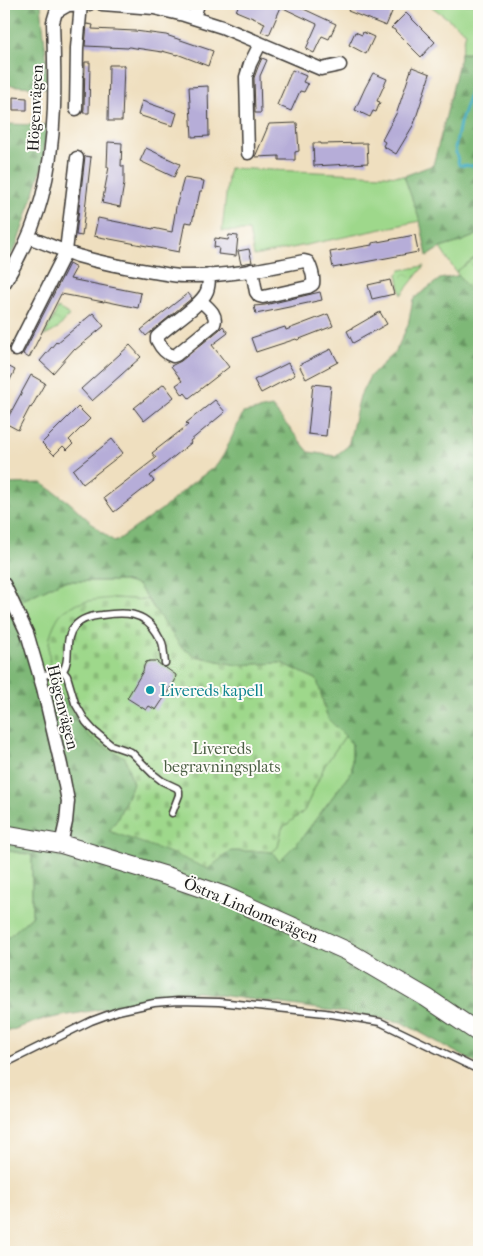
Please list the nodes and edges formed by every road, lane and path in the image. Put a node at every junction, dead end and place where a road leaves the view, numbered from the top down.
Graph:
1 (81, 4) edge
2 (89, 4) edge
3 (102, 4) edge
4 (198, 4) edge
5 (194, 18) junction
6 (260, 44) junction
7 (340, 64) dead end
8 (76, 109) dead end
9 (248, 153) dead end
10 (77, 158) dead end
11 (28, 237) junction
12 (66, 251) junction
13 (252, 270) junction
14 (208, 275) junction
15 (4, 284) edge
16 (201, 300) junction
17 (16, 350) dead end
18 (4, 584) edge
19 (164, 662) dead end
20 (63, 671) junction
21 (39, 676) junction
22 (172, 813) dead end
23 (4, 834) edge
24 (61, 844) junction
25 (479, 1033) edge
26 (4, 1064) edge
27 (479, 1070) edge

1 - 2 street, Högenvägen
1 - 8 street
1 - 11 street, Högenvägen
3 - 5 street
4 - 5 street
5 - 6 street
6 - 7 street
6 - 9 street
10 - 12 street
11 - 12 street
11 - 15 street, Högenvägen
12 - 14 street
12 - 17 street
13 - 13 street
13 - 14 street
14 - 16 street
16 - 16 street
18 - 21 street, Högenvägen
19 - 20 lane
20 - 21 lane
20 - 22 lane
21 - 24 street, Högenvägen
23 - 24 street, Östra Lindomevägen
24 - 25 street, Östra Lindomevägen
26 - 27 lane

